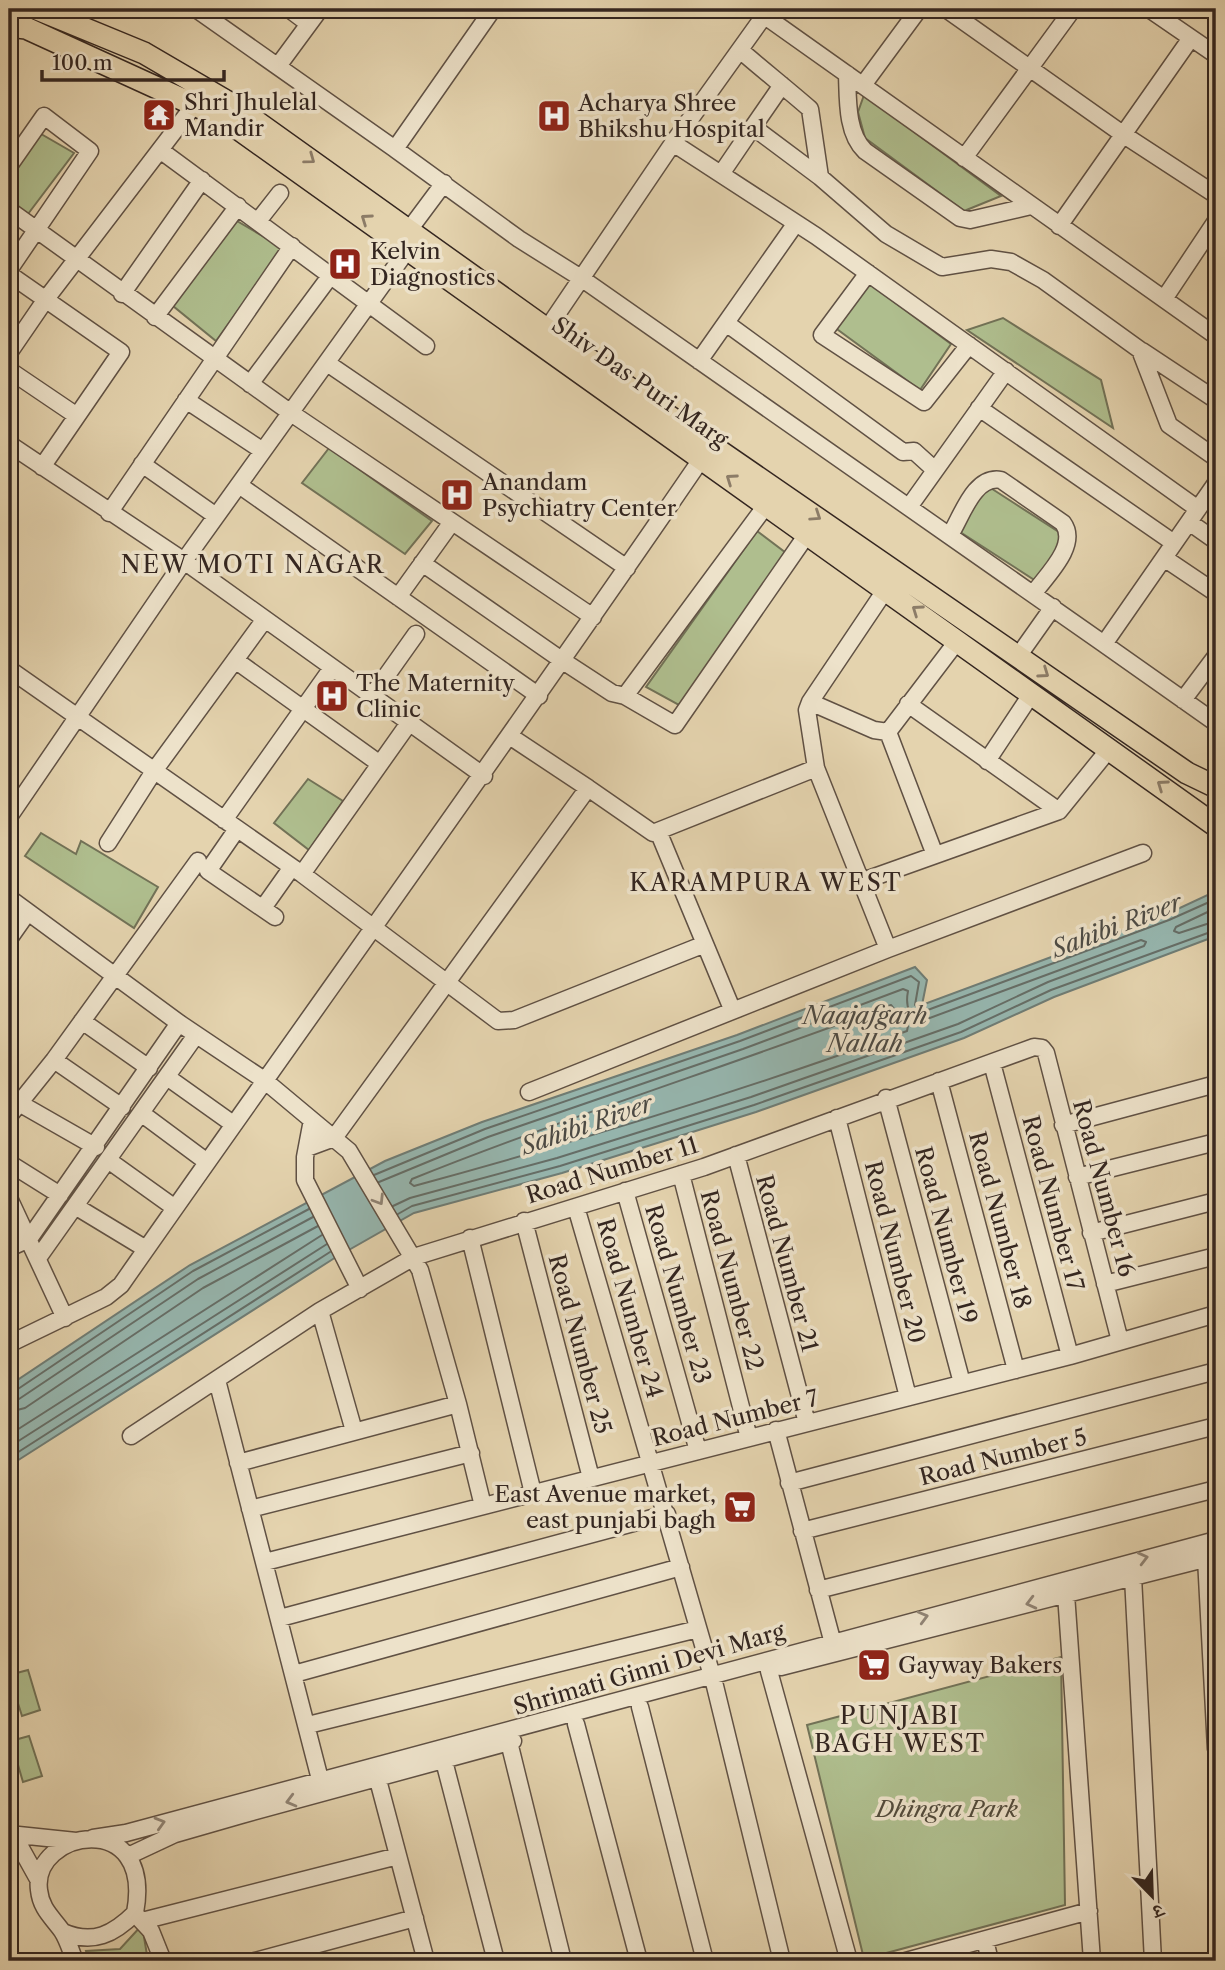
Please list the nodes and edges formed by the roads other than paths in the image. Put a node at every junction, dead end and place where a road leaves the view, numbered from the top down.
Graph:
1 (37, 9) edge
2 (196, 9) edge
3 (289, 9) edge
4 (320, 9) edge
5 (493, 9) edge
6 (919, 9) edge
7 (946, 9) edge
8 (1073, 9) edge
9 (1149, 9) edge
10 (1212, 9) edge
11 (763, 11) edge
12 (1216, 14) edge
13 (309, 24) junction
14 (15, 25) edge
15 (1191, 38) junction
16 (740, 50) junction
17 (1216, 55) edge
18 (278, 66) junction
19 (1030, 68) junction
20 (847, 74) junction
21 (782, 85) junction
22 (863, 85) junction
23 (195, 104) junction
24 (753, 127) junction
25 (1124, 135) junction
26 (673, 143) junction
27 (395, 149) junction
28 (160, 150) junction
29 (964, 158) junction
30 (9, 166) edge
31 (721, 174) junction
32 (820, 177) junction
33 (202, 180) junction
34 (444, 183) junction
35 (280, 193) dead end
36 (1216, 195) edge
37 (238, 206) junction
38 (1031, 206) junction
39 (9, 211) edge
40 (258, 221) junction
41 (1216, 221) edge
42 (796, 223) junction
43 (1059, 226) junction
44 (36, 230) junction
45 (409, 240) junction
46 (292, 246) junction
47 (78, 259) junction
48 (9, 272) edge
49 (868, 273) junction
50 (331, 275) junction
51 (581, 278) junction
52 (122, 294) junction
53 (46, 299) junction
54 (1164, 299) junction
55 (370, 303) junction
56 (155, 317) junction
57 (726, 323) junction
58 (548, 329) junction
59 (1216, 335) edge
60 (969, 345) junction
61 (426, 346) dead end
62 (1140, 350) junction
63 (9, 353) edge
64 (215, 359) junction
65 (699, 361) junction
66 (327, 363) junction
67 (9, 369) edge
68 (1006, 371) junction
69 (250, 384) junction
70 (187, 400) junction
71 (1216, 400) edge
72 (979, 408) junction
73 (291, 412) junction
74 (77, 416) junction
75 (9, 444) edge
76 (263, 452) junction
77 (702, 458) junction
78 (1216, 458) edge
79 (142, 464) junction
80 (42, 467) junction
81 (935, 470) junction
82 (239, 485) junction
83 (1214, 492) edge
84 (767, 504) junction
85 (909, 506) junction
86 (109, 513) junction
87 (1194, 515) junction
88 (216, 516) junction
89 (452, 522) junction
90 (808, 533) junction
91 (950, 535) junction
92 (1216, 541) edge
93 (1174, 543) junction
94 (1164, 558) junction
95 (184, 561) junction
96 (422, 563) junction
97 (627, 569) junction
98 (887, 589) junction
99 (1216, 593) edge
100 (1033, 594) junction
101 (398, 597) junction
102 (1053, 607) junction
103 (593, 617) junction
104 (265, 619) junction
105 (416, 635) dead end
106 (958, 640) junction
107 (1104, 644) junction
108 (1019, 655) junction
109 (1216, 656) edge
110 (235, 660) junction
111 (563, 661) junction
112 (332, 668) junction
113 (9, 669) edge
114 (1032, 693) junction
115 (372, 696) junction
116 (539, 696) junction
117 (625, 696) junction
118 (1183, 700) junction
119 (810, 702) junction
120 (908, 704) junction
121 (302, 710) junction
122 (78, 718) junction
123 (409, 723) junction
124 (1216, 723) edge
125 (888, 732) junction
126 (510, 737) junction
127 (1111, 748) junction
128 (987, 761) junction
129 (380, 764) junction
130 (816, 768) junction
131 (154, 771) junction
132 (484, 776) junction
133 (9, 787) edge
134 (1216, 787) edge
135 (588, 788) junction
136 (23, 797) junction
137 (1059, 811) junction
138 (9, 817) edge
139 (230, 824) junction
140 (1216, 826) edge
141 (659, 831) junction
142 (108, 843) dead end
143 (1143, 853) dead end
144 (936, 855) junction
145 (198, 862) dead end
146 (297, 871) junction
147 (860, 882) junction
148 (9, 898) edge
149 (28, 912) junction
150 (375, 929) junction
151 (9, 939) edge
152 (705, 944) junction
153 (888, 949) junction
154 (117, 976) junction
155 (447, 982) junction
156 (732, 1009) junction
157 (82, 1021) junction
158 (179, 1023) junction
159 (196, 1035) junction
160 (1042, 1048) joint
161 (54, 1060) junction
162 (992, 1063) junction
163 (149, 1068) junction
164 (167, 1077) junction
165 (264, 1080) junction
166 (939, 1081) junction
167 (1216, 1084) edge
168 (529, 1092) dead end
169 (886, 1098) junction
170 (19, 1103) junction
171 (122, 1107) junction
172 (141, 1113) junction
173 (9, 1116) edge
174 (837, 1118) junction
175 (312, 1120) junction
176 (233, 1124) junction
177 (1063, 1125) junction
178 (334, 1139) junction
179 (1216, 1142) edge
180 (96, 1147) junction
181 (307, 1148) junction
182 (736, 1156) junction
183 (107, 1160) junction
184 (207, 1162) junction
185 (9, 1163) edge
186 (681, 1174) junction
187 (1077, 1177) junction
188 (625, 1191) junction
189 (60, 1195) junction
190 (9, 1198) edge
191 (1216, 1201) edge
192 (75, 1206) junction
193 (576, 1207) junction
194 (175, 1208) junction
195 (524, 1221) junction
196 (1091, 1233) junction
197 (470, 1238) junction
198 (29, 1239) junction
199 (9, 1248) edge
200 (146, 1249) junction
201 (411, 1252) junction
202 (1216, 1256) edge
203 (38, 1258) junction
204 (357, 1283) junction
205 (1105, 1283) junction
206 (320, 1311) junction
207 (1216, 1314) edge
208 (65, 1318) junction
209 (1120, 1341) junction
210 (9, 1344) edge
211 (1070, 1356) junction
212 (1016, 1370) junction
213 (1216, 1371) edge
214 (216, 1380) junction
215 (962, 1383) junction
216 (908, 1397) junction
217 (458, 1404) junction
218 (807, 1423) junction
219 (1216, 1426) edge
220 (776, 1430) junction
221 (354, 1431) junction
222 (131, 1436) dead end
223 (749, 1438) junction
224 (698, 1451) junction
225 (471, 1453) junction
226 (238, 1463) junction
227 (651, 1463) junction
228 (591, 1478) junction
229 (789, 1483) junction
230 (1216, 1489) edge
231 (534, 1493) junction
232 (483, 1506) junction
233 (250, 1509) junction
234 (667, 1514) junction
235 (802, 1531) junction
236 (1216, 1539) edge
237 (1211, 1557) edge
238 (265, 1562) junction
239 (681, 1567) junction
240 (1133, 1577) junction
241 (818, 1590) junction
242 (1066, 1594) junction
243 (280, 1618) junction
244 (698, 1629) junction
245 (834, 1647) junction
246 (769, 1671) junction
247 (294, 1674) junction
248 (713, 1681) junction
249 (640, 1707) junction
250 (576, 1724) junction
251 (308, 1725) junction
252 (509, 1742) junction
253 (1216, 1749) edge
254 (444, 1761) junction
255 (378, 1780) junction
256 (322, 1786) junction
257 (11, 1834) edge
258 (93, 1838) junction
259 (76, 1841) junction
260 (128, 1856) junction
261 (398, 1856) junction
262 (38, 1879) junction
263 (1089, 1911) junction
264 (138, 1917) junction
265 (415, 1918) junction
266 (63, 1932) junction
267 (95, 1938) junction
268 (985, 1940) junction
269 (75, 1961) edge
270 (81, 1961) edge
271 (163, 1961) edge
272 (255, 1961) edge
273 (426, 1961) edge
274 (496, 1961) edge
275 (563, 1961) edge
276 (639, 1961) edge
277 (705, 1961) edge
278 (782, 1961) edge
279 (849, 1961) edge
280 (906, 1961) edge
281 (990, 1961) edge
282 (1092, 1961) edge
283 (1153, 1961) edge

1 -> 45 main road, Shiv Das Puri Marg
2 - 18 street
3 - 13 street
4 - 13 street
5 - 27 street
6 - 22 street
7 - 19 street
8 - 19 street
9 - 15 street
10 - 12 street
11 - 16 street
11 - 20 street
13 - 18 street
14 - 23 main road, Shiv Das Puri Marg
15 - 17 street
15 - 25 street
16 - 21 street
16 - 26 street
18 - 27 street
19 - 25 street
19 - 29 street
20 - 22 street
20 - 38 street
21 - 24 street
21 - 32 street
22 - 29 street
23 - 28 street
45 -> 23 main road, Shiv Das Puri Marg
24 - 31 street
24 - 32 street
25 - 36 street
25 - 43 street
26 - 31 street
26 - 51 street
27 - 34 street
28 - 33 street
28 - 47 street
29 - 38 street
30 - 44 street
31 - 42 street
32 - 62 street
33 - 37 street
33 - 52 street
34 - 45 street
34 - 51 street
35 - 40 street
37 - 40 street
37 - 56 street
38 - 43 street
39 - 44 street
40 - 46 street
41 - 54 street
42 - 49 street
42 - 57 street
43 - 54 street
44 - 47 street
44 - 48 street
45 - 55 street
45 - 58 main road, Shiv Das Puri Marg
45 - 77 main road, Shiv Das Puri Marg
46 - 50 street
46 - 64 street
47 - 52 street
47 - 53 street
48 - 53 street
49 - 60 street
49 - 60 street
50 - 55 street
50 - 69 street
51 - 58 street
51 - 65 street
52 - 56 street
53 - 63 street
53 - 74 street
54 - 59 street
55 - 61 street
55 - 66 street
56 - 64 street
57 - 65 street
57 - 81 street
58 -> 108 main road, Shiv Das Puri Marg
60 - 68 street
62 - 71 street
62 - 78 street
64 - 69 street
64 - 70 street
65 - 85 street
66 - 73 street
66 - 97 street
67 - 74 street
68 - 72 street
68 - 87 street
69 - 73 street
70 - 76 street
70 - 79 street
72 - 81 street
72 - 93 street
73 - 76 street
73 - 89 street
74 - 80 street
75 - 80 street
76 - 82 street
84 -> 77 main road, Shiv Das Puri Marg
77 - 97 street
79 - 86 street
79 - 88 street
80 - 86 street
81 - 85 street
82 - 88 street
82 - 101 street
83 - 87 street
84 - 90 main road, Shiv Das Puri Marg
84 - 117 street
85 - 91 street
86 - 95 street
87 - 92 street
87 - 93 street
88 - 95 street
89 - 96 street
89 - 103 street
90 - 98 main road, Shiv Das Puri Marg
90 - 117 street
91 - 100 street
91 - 100 street
93 - 94 street
94 - 99 street
94 - 107 street
95 - 104 street
95 - 122 street
96 - 101 street
96 - 111 street
97 - 103 street
106 -> 98 main road, Shiv Das Puri Marg
98 - 119 street
100 - 102 street
101 - 116 street
102 - 107 street
102 - 108 street
103 - 111 street
104 - 110 street
104 - 112 street
105 - 115 street
106 - 114 main road, Shiv Das Puri Marg
106 - 120 street
107 - 118 street
108 -> 134 main road, Shiv Das Puri Marg
109 - 118 street
110 - 121 street
110 - 131 street
111 - 116 street
111 - 117 street
112 - 115 street
112 - 121 street
113 - 122 street
114 - 127 main road, Shiv Das Puri Marg
114 - 128 street
115 - 123 street
116 - 126 street
118 - 124 street
119 - 125 street
119 - 130 street
120 - 125 street
120 - 128 street
121 - 129 street
121 - 139 street
122 - 131 street
122 - 136 street
123 - 129 street
123 - 132 street
125 - 144 street
126 - 132 street
126 - 135 street
127 - 137 street
140 -> 127 main road, Shiv Das Puri Marg
128 - 137 street
129 - 146 street
130 - 141 street
130 - 147 street
131 - 139 street
131 - 142 street
132 - 150 street
133 - 136 street
135 - 141 street
135 - 155 street
136 - 138 street
137 - 144 street
139 - 146 street
139 - 146 street
141 - 152 street
143 - 153 street
144 - 147 street
145 - 154 street
146 - 150 street
147 - 153 street
148 - 149 street
149 - 151 street
149 - 154 street
150 - 155 street
150 - 165 street
152 - 155 street
152 - 156 street
153 - 156 street
154 - 157 street
154 - 158 street
155 - 178 street
156 - 168 street
157 - 161 street
157 - 163 street
158 - 159 street
158 - 163 street
159 - 164 street
159 - 165 street
160 - 162 street, Road Number 11
160 - 177 street, Road Number 16
161 - 170 street
161 - 171 street
162 - 166 street, Road Number 11
162 - 211 street, Road Number 17
163 - 171 street
164 - 172 street
164 - 176 street
165 - 175 street
165 - 176 street
166 - 169 street, Road Number 11
166 - 212 street, Road Number 18
167 - 177 street
169 - 174 street, Road Number 11
169 - 215 street, Road Number 19
170 - 173 street
170 - 180 street
171 - 180 street
172 - 183 street
172 - 184 street
174 - 182 street, Road Number 11
174 - 216 street, Road Number 20
175 - 178 street
175 - 181 street
176 - 184 street
177 - 187 street, Road Number 16
178 - 181 street
178 -> 201 street
179 - 187 street
180 - 189 street
181 - 204 street
182 - 186 street, Road Number 11
182 - 218 street, Road Number 21
183 - 192 street
183 - 194 street
184 - 194 street
185 - 189 street
186 - 188 street, Road Number 11
186 - 223 street, Road Number 22
187 - 196 street, Road Number 16
188 - 193 street, Road Number 11
188 - 224 street, Road Number 23
189 - 198 street
190 - 198 street
191 - 196 street
192 - 200 street
192 - 203 street
193 - 195 street, Road Number 11
193 - 227 street, Road Number 24
194 - 200 street
195 - 197 street, Road Number 11
195 - 228 street, Road Number 25
196 - 205 street, Road Number 16
197 - 201 street, Road Number 11
197 - 231 street
198 - 199 street
198 - 203 street
200 - 208 street
201 - 204 street, Road Number 11
201 - 217 street
202 - 205 street
203 - 208 street
204 - 206 street, Road Number 11
205 - 209 street, Road Number 16
206 - 214 street, Road Number 11
206 - 221 street
207 - 209 street, Road Number 7
208 - 210 street
209 - 211 street, Road Number 7
211 - 212 street, Road Number 7
212 - 215 street, Road Number 7
213 - 229 street
214 - 222 street, Road Number 11
214 - 226 street
215 - 216 street, Road Number 7
216 - 218 street, Road Number 7
217 - 221 street
217 - 225 street
218 - 220 street, Road Number 7
219 - 235 street, Road Number 5
220 - 223 street, Road Number 7
220 - 229 street
221 - 226 street
223 - 224 street, Road Number 7
224 - 227 street, Road Number 7
225 - 232 street
225 - 233 street
226 - 233 street
227 - 228 street, Road Number 7
227 - 234 street, Road Number 24
228 - 231 street, Road Number 7
229 - 235 street
230 - 241 street
231 - 232 street, Road Number 7
232 - 238 street, Road Number 7
233 - 238 street
234 - 239 street, Road Number 24
234 - 243 street
235 - 241 street
245 -> 236 street, Shrimati Ginni Devi Marg
237 - 240 street, Shrimati Ginni Devi Marg
237 - 253 street
238 - 243 street
239 - 244 street, Road Number 24
239 - 247 street
240 - 242 street, Shrimati Ginni Devi Marg
240 - 283 street
241 - 245 street
242 -> 245 street, Shrimati Ginni Devi Marg
242 - 263 street
243 - 247 street
244 - 248 street, Road Number 24
244 - 251 street
245 - 246 street, Shrimati Ginni Devi Marg
245 - 248 street, Shrimati Ginni Devi Marg
246 - 248 street, Shrimati Ginni Devi Marg
246 - 279 street
247 - 251 street
248 - 249 street, Shrimati Ginni Devi Marg
248 - 256 street, Shrimati Ginni Devi Marg
248 - 278 street, Road Number 24
249 - 250 street, Shrimati Ginni Devi Marg
249 - 277 street
250 - 252 street, Shrimati Ginni Devi Marg
250 - 276 street
251 - 256 street
252 - 254 street, Shrimati Ginni Devi Marg
252 - 275 street
254 - 255 street, Shrimati Ginni Devi Marg
254 - 274 street
255 - 256 street, Shrimati Ginni Devi Marg
255 - 261 street
258 -> 256 street, Shrimati Ginni Devi Marg
256 -> 260 street, Shrimati Ginni Devi Marg
257 - 259 street
257 - 262 street
258 - 259 street
258 - 260 street
259 - 262 street
260 - 264 street
261 - 264 street
261 - 265 street
262 - 266 street
263 - 268 street
263 - 282 street
264 - 267 street
264 - 271 street
265 - 272 street
265 - 273 street
266 - 267 street
266 - 269 street
267 - 270 street
268 - 280 street
268 - 281 street

